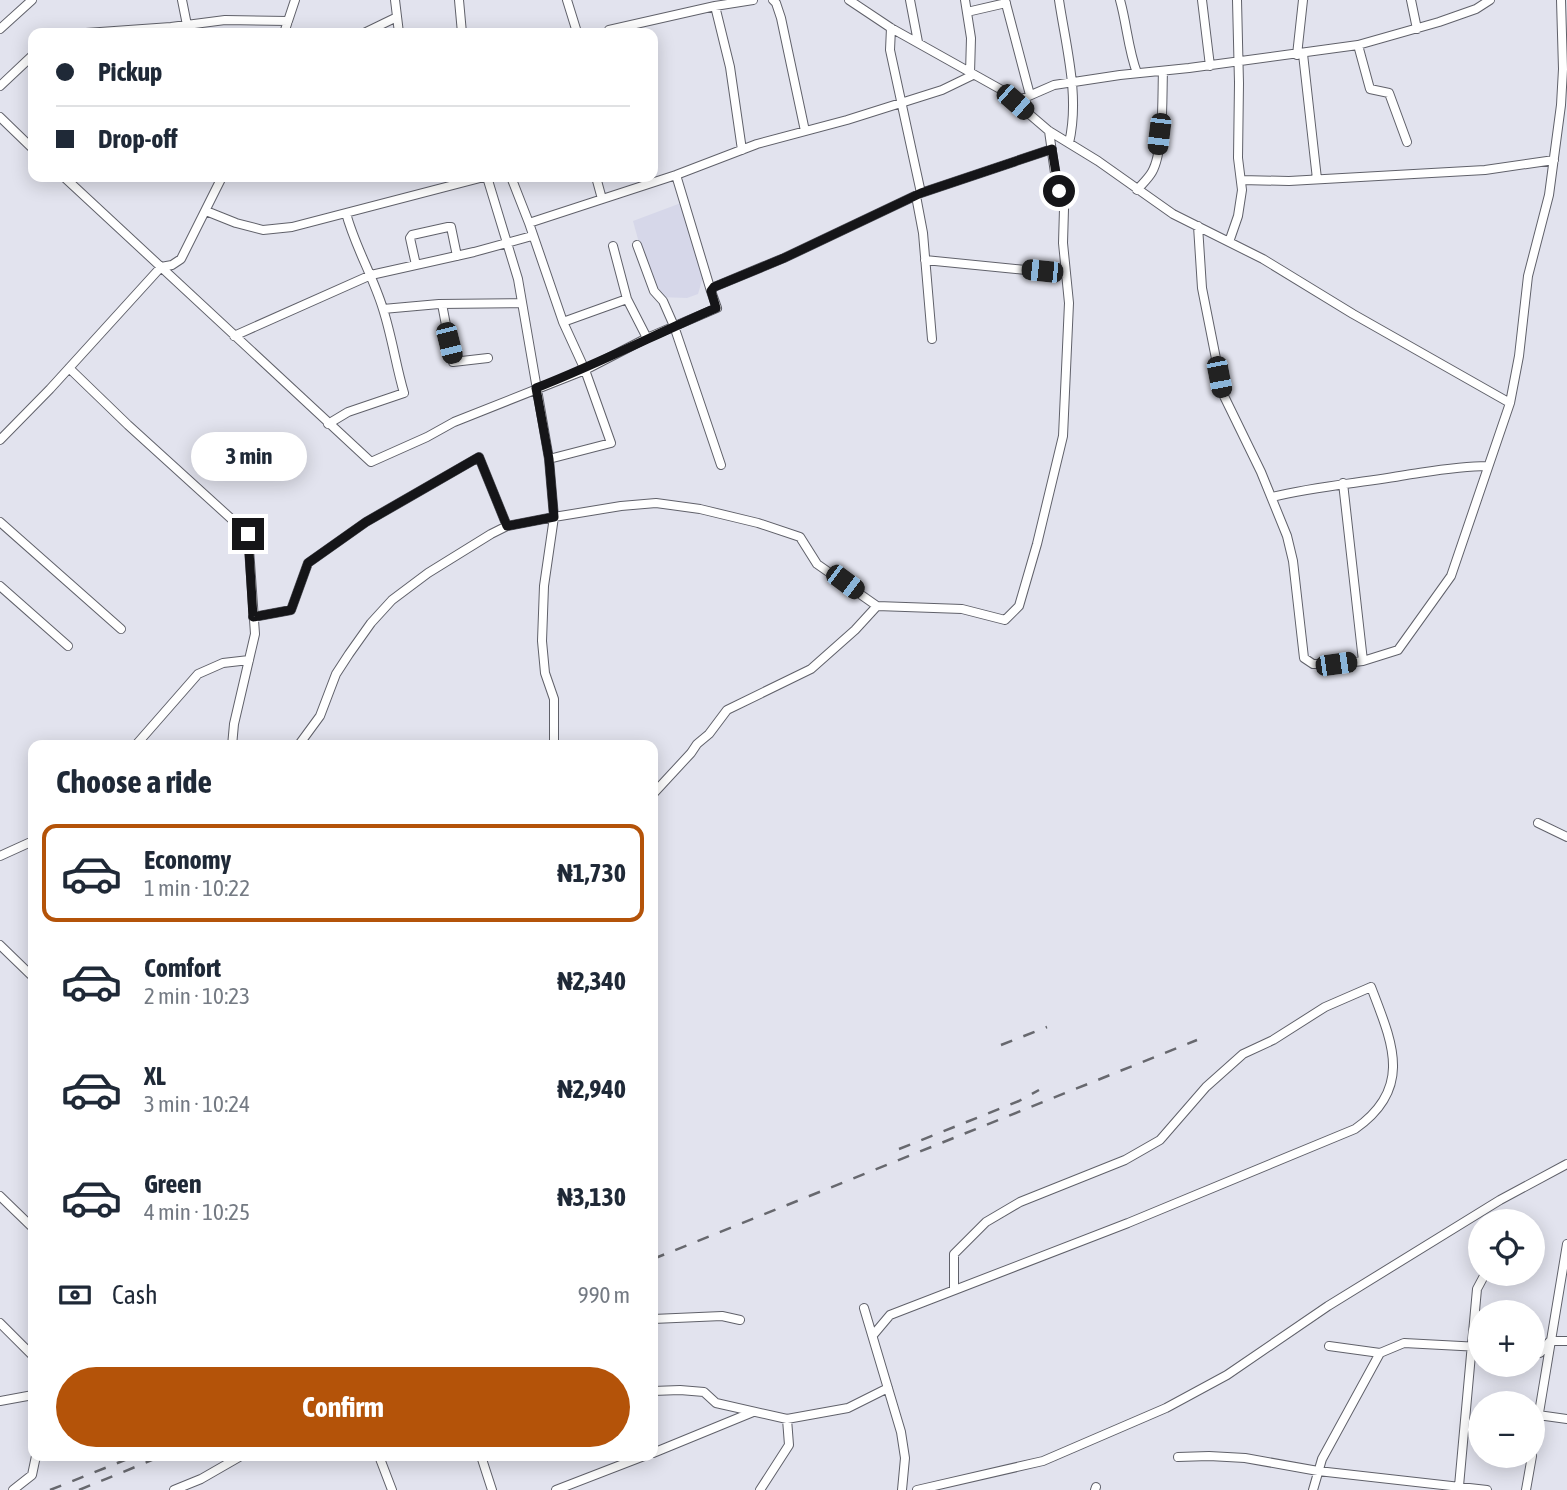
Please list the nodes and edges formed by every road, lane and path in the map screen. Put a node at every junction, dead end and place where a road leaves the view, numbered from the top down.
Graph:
1 (32, 0) edge
2 (182, 0) edge
3 (295, 0) edge
4 (395, 0) edge
5 (459, 0) edge
6 (567, 0) edge
7 (753, 0) edge
8 (773, 0) edge
9 (849, 0) edge
10 (909, 0) edge
11 (965, 0) edge
12 (1059, 0) edge
13 (1120, 0) edge
14 (1202, 0) edge
15 (1237, 0) edge
16 (1303, 0) edge
17 (1411, 0) edge
18 (1490, 0) edge
19 (1561, 0) edge
20 (1006, 1) edge
21 (715, 6) junction
22 (967, 12) junction
23 (397, 17) junction
24 (1564, 20) edge
25 (288, 22) junction
26 (193, 27) edge
27 (175, 28) edge
28 (286, 28) edge
29 (374, 28) edge
30 (398, 28) edge
31 (462, 28) edge
32 (576, 28) edge
33 (618, 28) edge
34 (891, 28) junction
35 (0, 29) edge
36 (1417, 29) junction
37 (918, 43) junction
38 (1358, 45) junction
39 (1300, 54) junction
40 (28, 60) edge
41 (1237, 62) junction
42 (1210, 66) junction
43 (1163, 71) junction
44 (1137, 73) junction
45 (972, 74) junction
46 (1073, 82) junction
47 (0, 86) edge
48 (1030, 95) junction
49 (1015, 102) junction
50 (901, 103) junction
51 (0, 117) edge
52 (805, 131) junction
53 (1049, 131) junction
54 (1407, 142) dead end
55 (1069, 143) junction
56 (28, 144) edge
57 (1052, 149) junction
58 (742, 150) junction
59 (1554, 160) junction
60 (676, 175) junction
61 (1317, 179) junction
62 (1241, 180) junction
63 (658, 181) edge
64 (69, 182) edge
65 (220, 182) edge
66 (465, 182) edge
67 (488, 182) edge
68 (512, 182) edge
69 (597, 182) edge
70 (654, 182) edge
71 (1137, 190) junction
72 (919, 194) junction
73 (602, 199) junction
74 (206, 211) junction
75 (346, 213) junction
76 (529, 223) junction
77 (1198, 226) junction
78 (532, 236) junction
79 (1229, 242) junction
80 (508, 243) junction
81 (637, 245) dead end
82 (612, 246) dead end
83 (457, 256) junction
84 (925, 260) junction
85 (416, 265) junction
86 (161, 267) junction
87 (1065, 274) junction
88 (371, 275) junction
89 (711, 291) junction
90 (627, 299) junction
91 (522, 303) junction
92 (442, 304) junction
93 (383, 309) junction
94 (563, 322) junction
95 (674, 326) junction
96 (234, 336) junction
97 (647, 338) junction
98 (932, 339) dead end
99 (488, 358) dead end
100 (69, 368) junction
101 (585, 370) junction
102 (536, 388) junction
103 (1510, 403) junction
104 (328, 424) junction
105 (0, 440) edge
106 (549, 459) junction
107 (721, 465) dead end
108 (1487, 466) junction
109 (1343, 483) junction
110 (1272, 497) junction
111 (554, 517) junction
112 (0, 522) edge
113 (507, 526) junction
114 (0, 586) edge
115 (877, 606) junction
116 (253, 617) junction
117 (121, 629) dead end
118 (68, 646) dead end
119 (249, 660) junction
120 (1363, 661) junction
121 (140, 740) edge
122 (233, 740) edge
123 (302, 740) edge
124 (554, 740) edge
125 (658, 789) edge
126 (1538, 823) dead end
127 (1567, 837) edge
128 (28, 843) edge
129 (0, 856) edge
130 (0, 945) edge
131 (28, 972) edge
132 (1567, 1164) edge
133 (0, 1196) edge
134 (28, 1222) edge
135 (1566, 1250) edge
136 (954, 1290) junction
137 (864, 1308) dead end
138 (658, 1319) edge
139 (740, 1320) dead end
140 (0, 1323) edge
141 (874, 1334) junction
142 (1550, 1341) junction
143 (1567, 1341) edge
144 (1329, 1346) dead end
145 (1468, 1346) edge
146 (1545, 1347) edge
147 (28, 1351) edge
148 (1380, 1353) junction
149 (1472, 1377) edge
150 (888, 1388) junction
151 (658, 1391) edge
152 (1542, 1391) edge
153 (28, 1396) edge
154 (0, 1401) edge
155 (753, 1412) junction
156 (1545, 1416) edge
157 (787, 1419) junction
158 (1567, 1419) edge
159 (658, 1450) edge
160 (1178, 1457) dead end
161 (35, 1461) edge
162 (232, 1461) edge
163 (381, 1461) edge
164 (483, 1461) edge
165 (631, 1461) edge
166 (1530, 1468) edge
167 (1318, 1471) junction
168 (1459, 1486) junction
169 (1446, 1488) edge
170 (13, 1490) edge
171 (174, 1490) edge
172 (392, 1490) edge
173 (492, 1490) edge
174 (556, 1490) edge
175 (761, 1490) edge
176 (902, 1490) edge
177 (918, 1490) edge
178 (1313, 1490) edge
179 (1487, 1490) edge
180 (1526, 1490) edge

1 - 35 street
2 - 26 street
3 - 25 street
4 - 23 street
5 - 31 street
6 - 32 street
7 - 21 street
8 - 52 street
9 - 34 street
10 - 37 street
11 - 22 street
12 - 46 street
13 - 44 street
14 - 42 street
15 - 41 street
16 - 39 street
17 - 36 street
18 - 36 street
19 - 24 street
20 - 22 street
20 - 48 street
21 - 33 street
21 - 58 street
22 - 45 street
23 - 29 street
23 - 30 street
24 - 59 street
25 - 26 street
25 - 28 street
26 - 27 street
34 - 37 street
34 - 50 street
36 - 38 street
37 - 45 street
38 - 39 street
38 - 54 street
39 - 41 street
39 - 61 street
40 - 47 street
41 - 42 street
41 - 62 street
42 - 43 street
43 - 44 street
43 - 71 street
44 - 46 street
45 - 49 street
45 - 50 street
46 - 48 street
46 - 55 street
48 - 49 street
49 - 53 street
50 - 52 street
50 - 72 street
51 - 56 street
52 - 58 street
53 - 55 street
53 - 57 street
55 - 71 street
57 - 72 street
57 - 87 street
58 - 60 street
59 - 61 street
59 - 103 street
60 - 63 street
60 - 89 street
61 - 62 street
62 - 79 street
64 - 86 street
65 - 74 street
66 - 75 street
67 - 80 street
68 - 76 street
69 - 73 street
70 - 73 street
71 - 77 street
72 - 84 street
72 - 89 street
73 - 76 street
74 - 75 street
74 - 86 street
75 - 88 street
76 - 78 street
77 - 79 street
77 - 110 street
78 - 80 street
78 - 94 street
79 - 103 street
80 - 83 street
80 - 91 street
81 - 95 street
82 - 90 street
83 - 85 street
83 - 85 street
84 - 87 street
84 - 98 street
85 - 88 street
86 - 96 street
86 - 100 street
87 - 115 street
88 - 93 street
88 - 96 street
89 - 95 street
90 - 94 street
90 - 97 street
91 - 92 street
91 - 102 street
92 - 93 street
92 - 99 street
93 - 104 street
94 - 101 street
95 - 97 street
95 - 107 street
96 - 104 street
97 - 101 street
100 - 105 street
100 - 116 street
101 - 102 street
101 - 106 street
102 - 104 street
102 - 106 street
103 - 108 street
106 - 111 street
108 - 109 street
108 - 120 street
109 - 110 street
109 - 120 street
110 - 120 street
111 - 113 street
111 - 115 street
111 - 124 street
112 - 117 street
113 - 116 street
113 - 123 street
114 - 118 street
115 - 125 street
116 - 119 street
119 - 121 street
119 - 122 street
126 - 127 street
128 - 129 street
130 - 131 street
132 - 177 street
133 - 134 street
135 - 142 street
136 - 136 street
136 - 141 street
137 - 141 street
138 - 139 street
140 - 147 street
141 - 150 street
142 - 143 street
142 - 146 street
142 - 152 street
144 - 148 street
145 - 148 street
148 - 167 street
149 - 168 street
150 - 157 street
150 - 176 street
151 - 155 street
153 - 154 street
155 - 157 street
155 - 159 street
156 - 158 street
157 - 175 street
160 - 167 street
161 - 170 street
162 - 171 street
163 - 172 street
164 - 173 street
165 - 174 street
166 - 180 street
167 - 169 street
167 - 178 street
168 - 169 street
168 - 179 street

